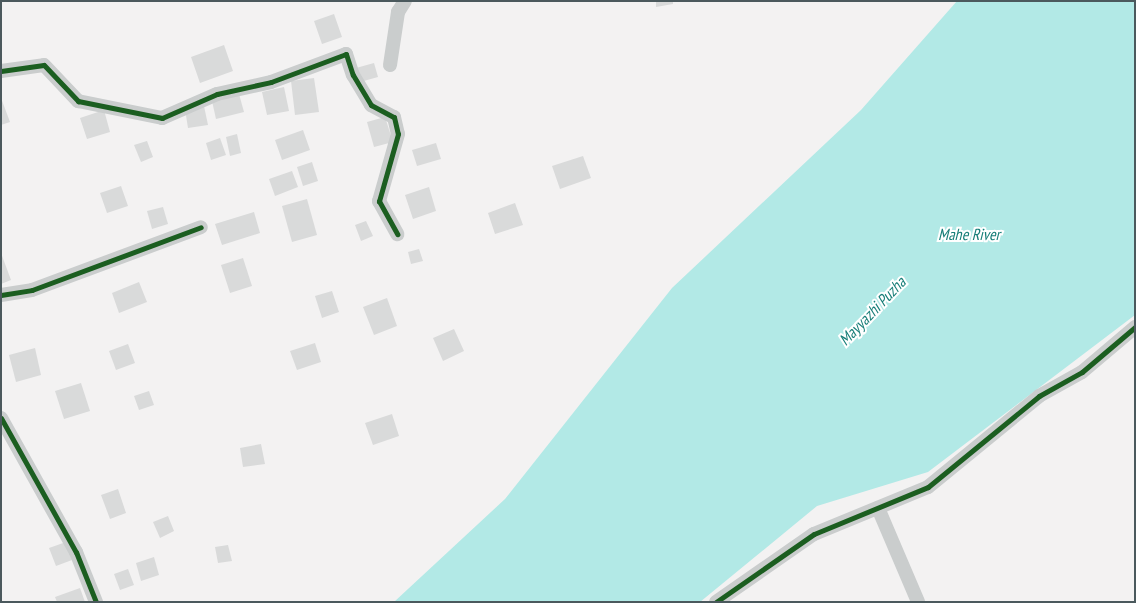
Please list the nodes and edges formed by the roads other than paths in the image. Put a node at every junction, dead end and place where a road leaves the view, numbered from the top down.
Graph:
1 (405, 1) edge
2 (390, 65) dead end
3 (1, 71) edge
4 (201, 227) dead end
5 (397, 234) dead end
6 (1, 296) edge
7 (1135, 327) edge
8 (1, 418) edge
9 (878, 508) junction
10 (96, 602) edge
11 (716, 602) edge
12 (918, 602) edge

1 - 2 street
3 - 5 street
4 - 6 street
7 - 9 street
8 - 10 street
9 - 11 street
9 - 12 street

